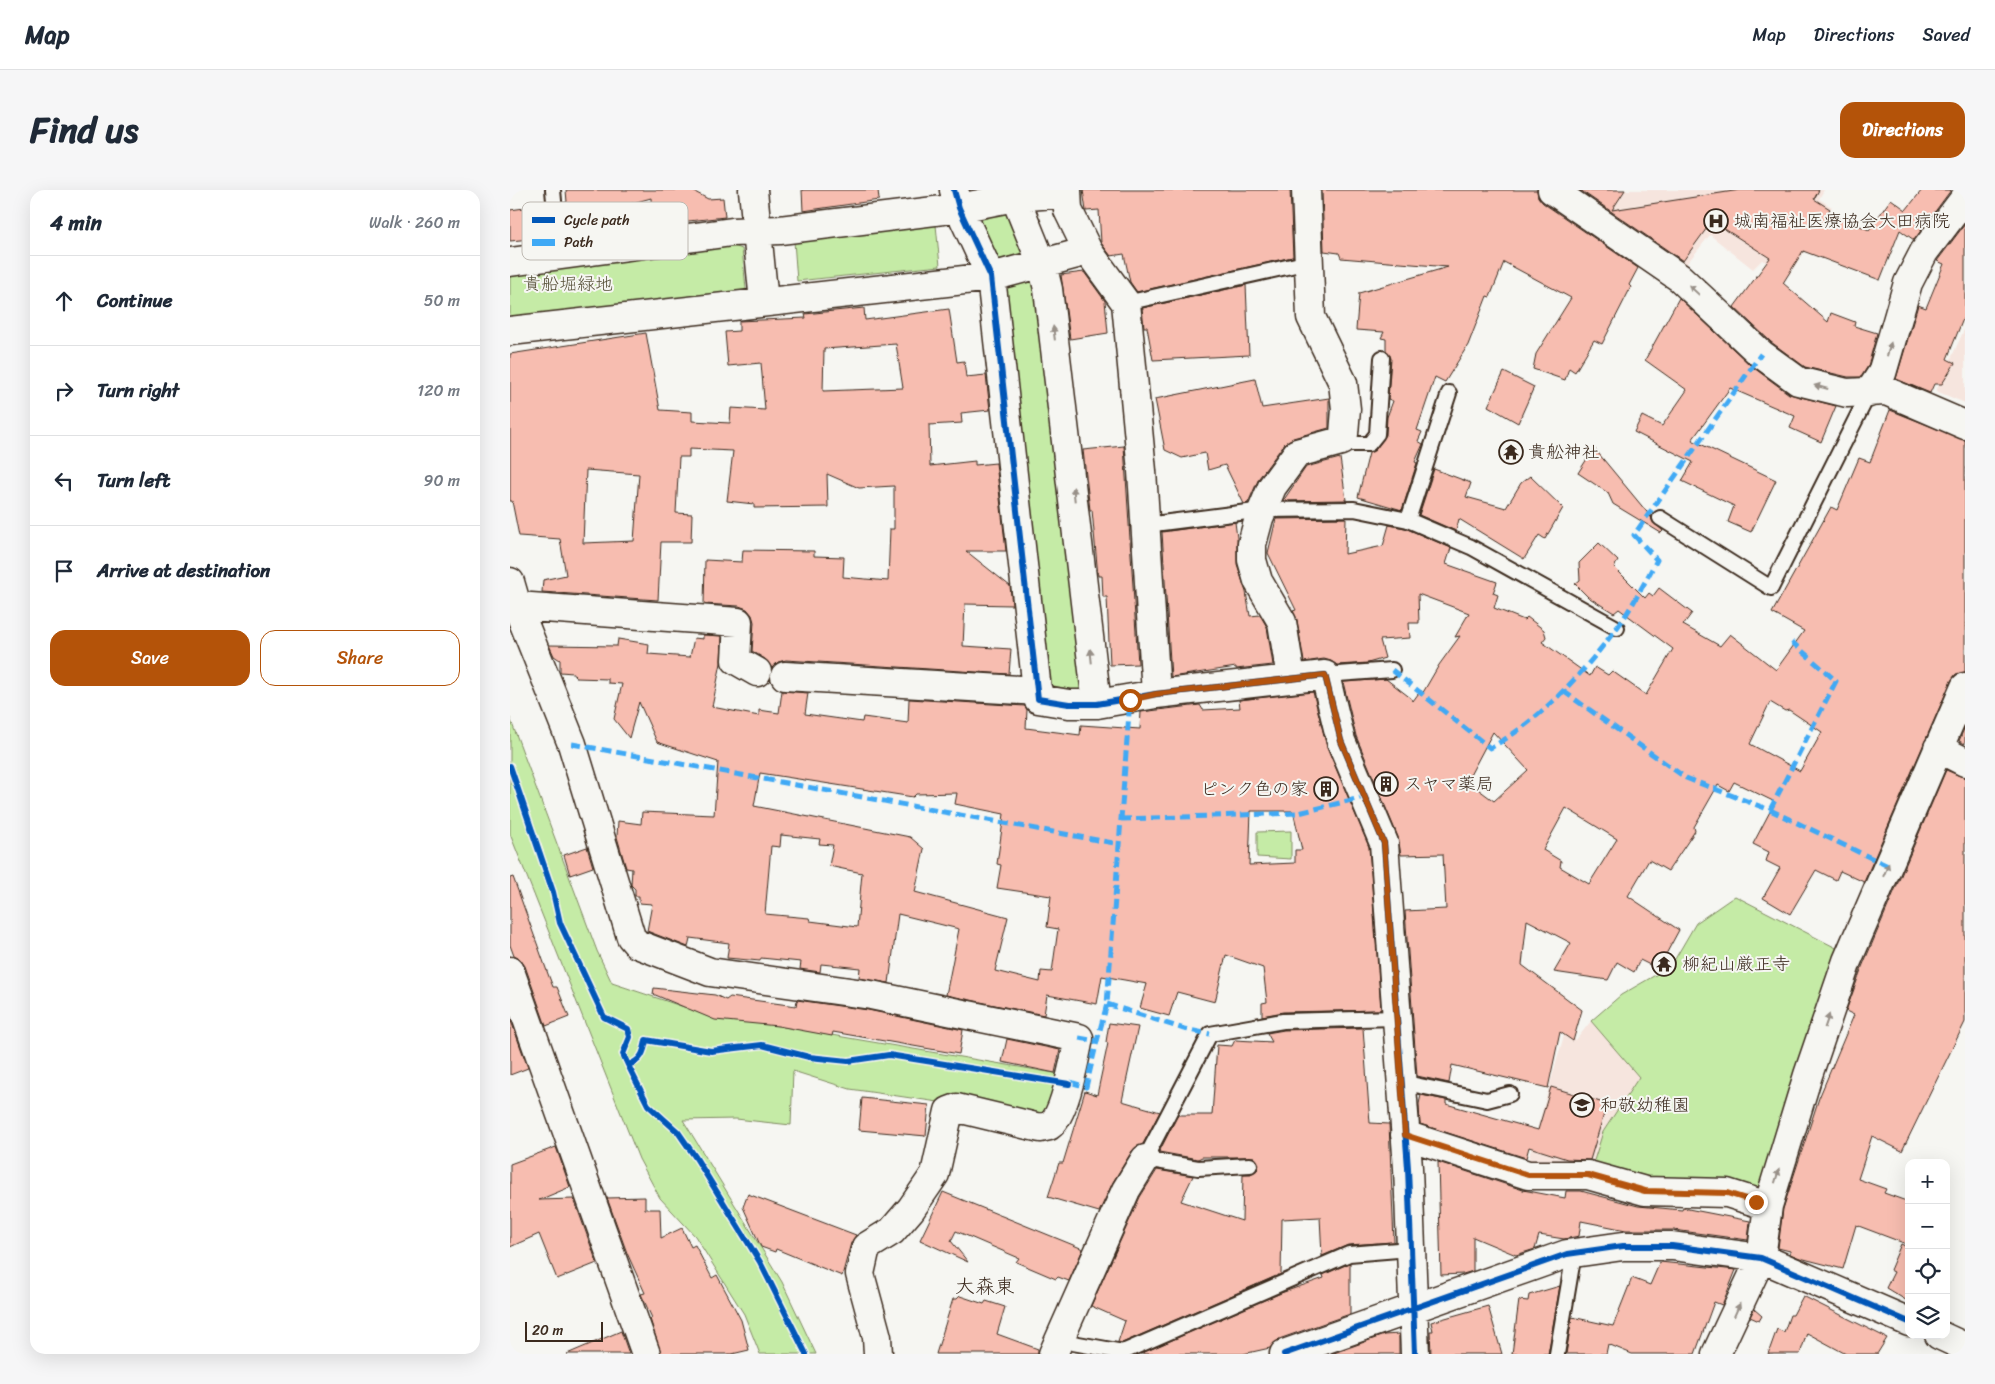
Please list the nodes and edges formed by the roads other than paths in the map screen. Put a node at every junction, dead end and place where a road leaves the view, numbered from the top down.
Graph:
1 (753, 190) edge
2 (1306, 190) edge
3 (1552, 190) edge
4 (1067, 192) edge
5 (1015, 194) edge
6 (1965, 198) edge
7 (956, 199) edge
8 (757, 231) junction
9 (688, 239) edge
10 (1088, 251) junction
11 (524, 260) edge
12 (510, 262) edge
13 (1309, 262) junction
14 (1042, 264) junction
15 (991, 276) junction
16 (764, 302) junction
17 (1126, 303) junction
18 (510, 331) edge
19 (1382, 358) dead end
20 (1449, 393) dead end
21 (1869, 393) junction
22 (1965, 424) edge
23 (1333, 444) junction
24 (1263, 510) junction
25 (1660, 518) dead end
26 (1408, 520) junction
27 (1146, 525) junction
28 (514, 594) edge
29 (1617, 628) dead end
30 (1392, 670) dead end
31 (756, 672) dead end
32 (1325, 675) junction
33 (785, 676) dead end
34 (1291, 678) junction
35 (1965, 688) edge
36 (1038, 691) junction
37 (1143, 697) junction
38 (1096, 704) junction
39 (1938, 748) junction
40 (1965, 762) edge
41 (510, 971) edge
42 (1396, 1018) junction
43 (1400, 1082) junction
44 (1510, 1094) dead end
45 (1405, 1135) junction
46 (1145, 1159) junction
47 (1250, 1165) dead end
48 (1768, 1206) junction
49 (1410, 1249) junction
50 (1574, 1253) junction
51 (1761, 1258) junction
52 (1411, 1307) junction
53 (1905, 1320) edge
54 (1057, 1346) edge
55 (880, 1347) edge
56 (646, 1354) edge
57 (1284, 1354) edge
58 (1415, 1354) edge
59 (1557, 1354) edge
60 (1716, 1354) edge

1 - 8 street
2 - 13 street
21 -> 3 street
4 - 5 street
4 - 10 street
5 - 7 street
5 - 14 street
21 -> 6 street
7 - 8 street
7 - 15 street
8 - 9 street
8 - 16 street
10 - 14 street
10 - 17 street
11 - 12 street
13 - 17 lane
13 - 23 street
14 - 15 street
38 -> 14 street
15 - 16 street
15 - 36 street
16 - 18 street
17 - 27 street
19 - 23 lane
20 - 26 lane
21 - 22 street
21 - 25 lane
23 - 24 street
24 - 26 lane
24 - 27 lane
24 - 34 street
26 - 29 lane
27 - 37 street
28 - 31 street
28 - 55 street
30 - 32 lane
32 - 34 street
32 - 42 street
33 - 36 street
34 - 37 street
35 - 39 street
36 - 38 street
37 - 38 street
39 - 40 street
48 -> 39 street
41 - 56 street
42 - 43 street
42 - 46 lane
43 - 44 lane
43 - 45 street
45 - 48 street
45 - 49 street
46 - 47 lane
46 - 54 street
48 - 51 street
49 - 52 street
49 - 54 lane
50 - 51 street
50 - 52 street
50 - 59 lane
51 - 53 street
60 -> 51 street
52 - 57 street
52 - 58 street

